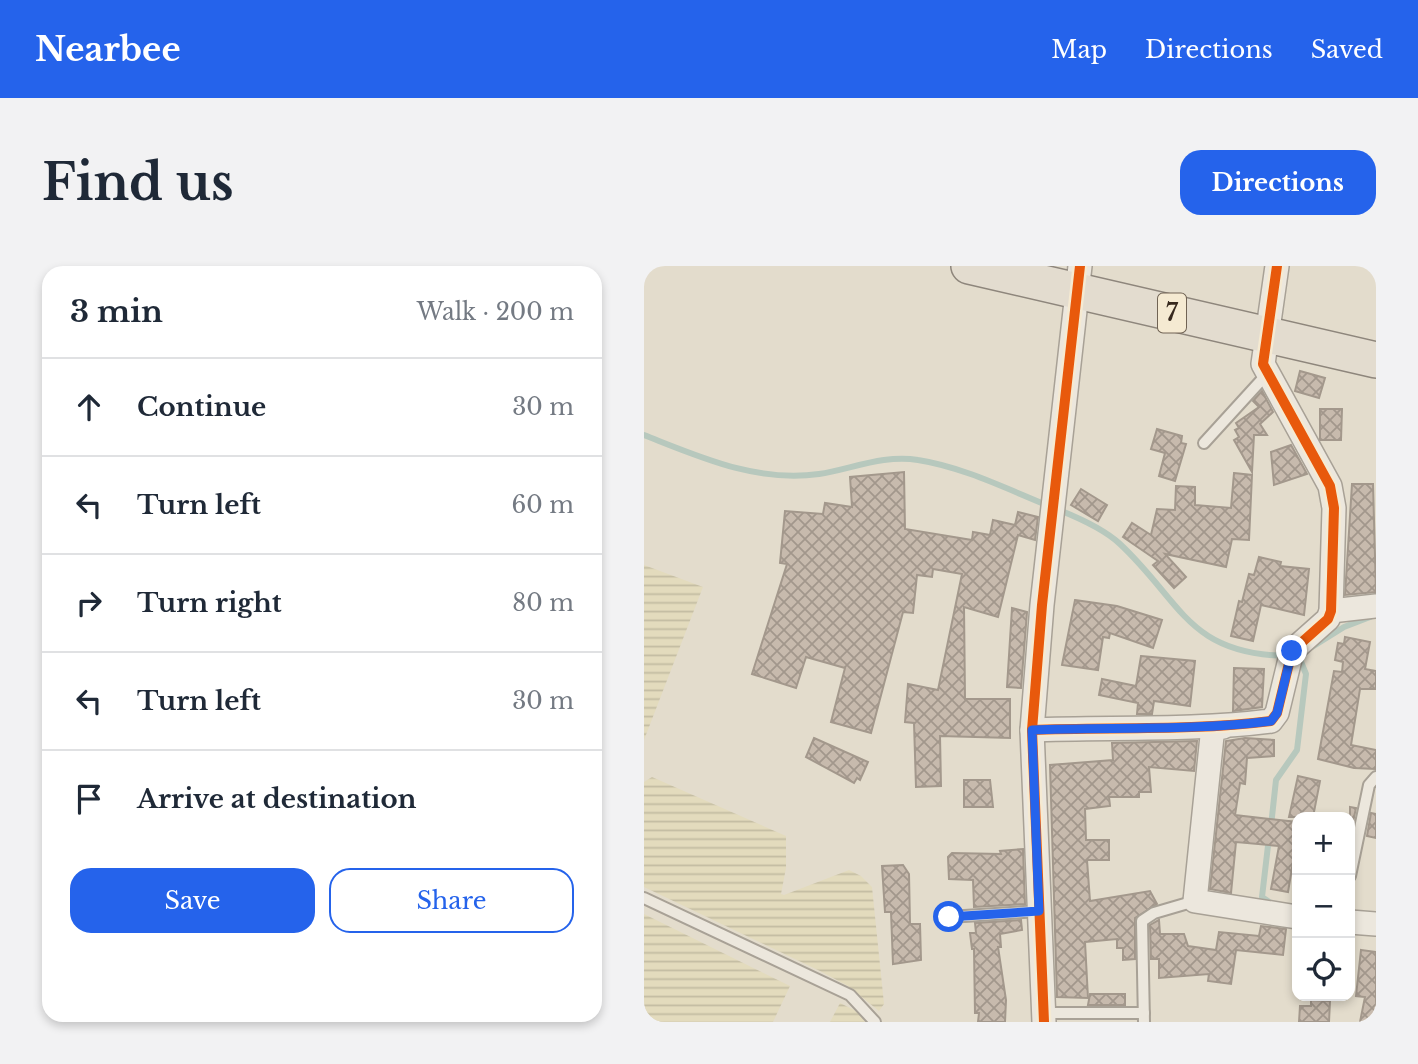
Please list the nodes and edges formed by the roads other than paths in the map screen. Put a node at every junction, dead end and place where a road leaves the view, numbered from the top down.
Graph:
1 (969, 266) edge
2 (1277, 266) edge
3 (1074, 273) edge
4 (1267, 324) junction
5 (1376, 337) edge
6 (1376, 360) edge
7 (1267, 374) junction
8 (1204, 443) dead end
9 (1376, 606) edge
10 (1331, 611) junction
11 (1223, 727) junction
12 (1032, 730) junction
13 (1376, 777) edge
14 (1350, 875) edge
15 (644, 898) edge
16 (1195, 901) junction
17 (1039, 911) junction
18 (1292, 916) edge
19 (949, 917) dead end
20 (1355, 922) edge
21 (1376, 924) edge
22 (1043, 1017) edge
23 (1144, 1018) edge
24 (875, 1022) edge

1 - 3 main road, 7
2 - 4 street
3 - 4 main road, 7
3 - 12 street
4 - 5 main road, 7
4 - 6 main road, 7
4 - 7 street
7 - 8 lane
7 - 10 street
9 - 10 street
10 - 11 street
11 - 12 street
11 - 16 street
12 - 17 street
13 - 14 lane
15 - 24 lane
16 - 18 street
16 - 23 lane
17 - 19 lane
17 - 22 street
20 - 21 street
22 - 23 lane

